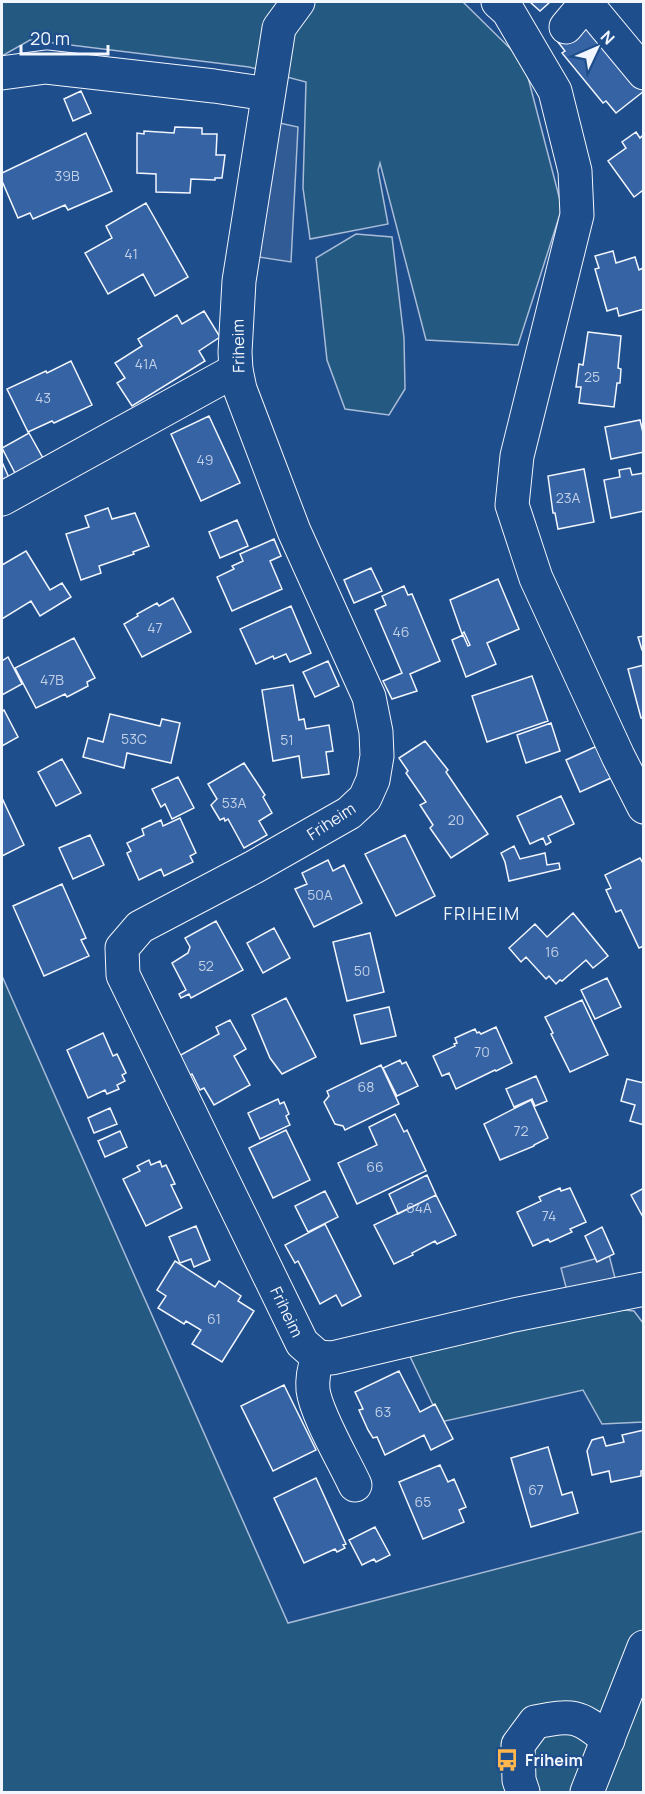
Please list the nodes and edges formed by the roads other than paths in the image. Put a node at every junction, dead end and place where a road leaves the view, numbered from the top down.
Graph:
1 (297, 2) edge
2 (498, 2) edge
3 (580, 11) edge
4 (2, 73) edge
5 (644, 73) edge
6 (268, 94) junction
7 (236, 370) junction
8 (2, 499) edge
9 (644, 807) edge
10 (644, 1289) edge
11 (318, 1357) junction
12 (355, 1485) dead end
13 (644, 1647) edge
14 (608, 1740) junction
15 (523, 1792) edge
16 (587, 1792) edge

1 - 6 street, Friheim
2 - 9 street
3 - 5 street
4 - 6 street
6 - 7 street, Friheim
7 - 8 street
7 - 11 street, Friheim
10 - 11 street
11 - 12 street
13 - 14 street
14 - 15 street
14 - 16 street

